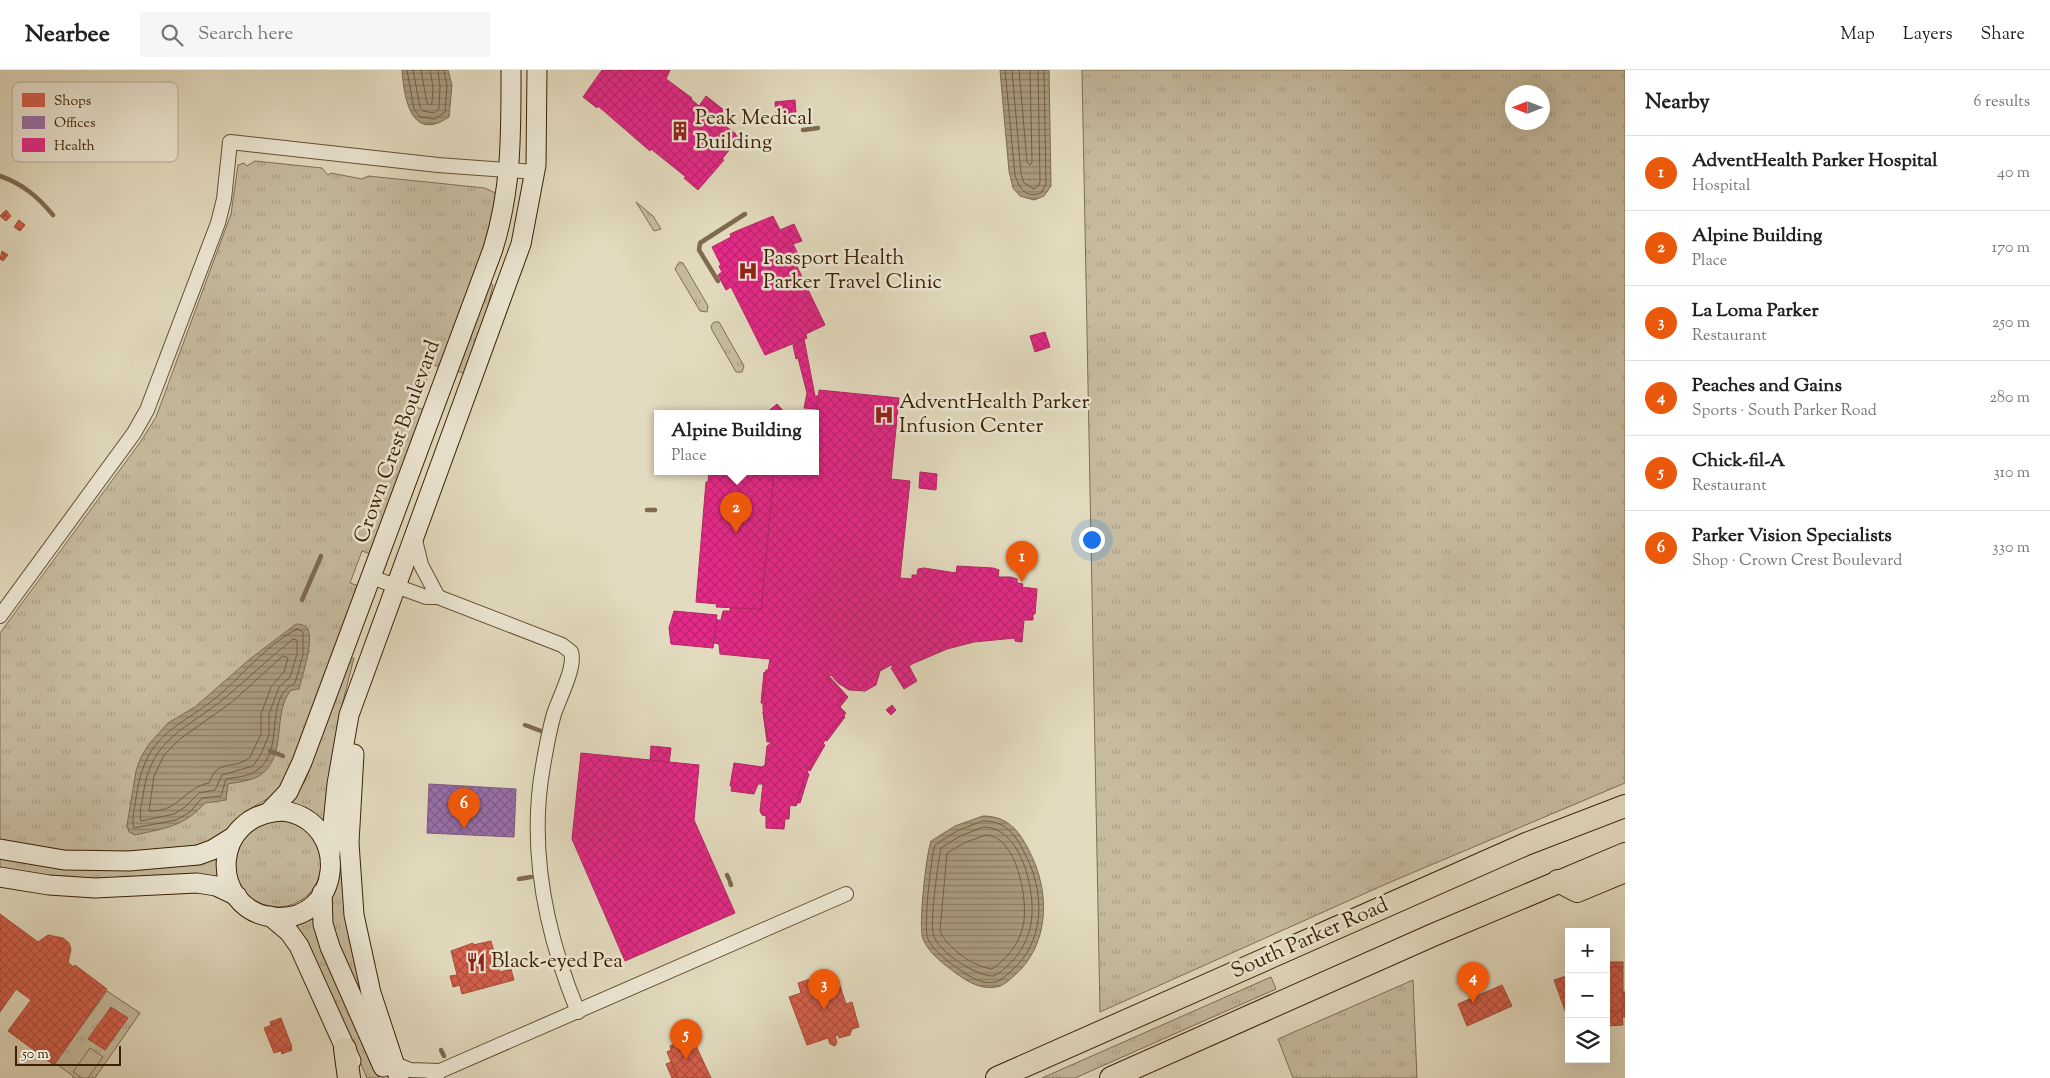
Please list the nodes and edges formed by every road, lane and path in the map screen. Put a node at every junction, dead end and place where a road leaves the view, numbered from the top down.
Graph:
1 (512, 70) edge
2 (537, 70) edge
3 (510, 170) junction
4 (535, 172) junction
5 (442, 388) junction
6 (466, 397) junction
7 (414, 536) junction
8 (371, 577) junction
9 (395, 586) junction
10 (438, 597) junction
11 (0, 616) edge
12 (367, 670) junction
13 (1625, 806) edge
14 (269, 812) junction
15 (233, 837) junction
16 (0, 849) edge
17 (330, 854) junction
18 (1625, 854) edge
19 (1625, 871) edge
20 (0, 877) edge
21 (1558, 882) junction
22 (322, 893) junction
23 (846, 894) dead end
24 (237, 896) junction
25 (270, 916) junction
26 (578, 1012) junction
27 (345, 1049) junction
28 (394, 1073) edge
29 (437, 1074) edge
30 (349, 1078) edge
31 (358, 1078) edge
32 (998, 1078) edge
33 (1111, 1078) edge

1 - 3 main road, Crown Crest Boulevard
2 - 4 main road
3 - 4 street
3 - 5 main road, Crown Crest Boulevard
3 - 11 street
4 - 6 main road
5 - 6 street
5 - 8 main road, Crown Crest Boulevard
6 - 7 main road
7 - 9 main road
7 - 10 street
8 - 9 street
8 - 14 main road, Crown Crest Boulevard
9 - 10 street
9 - 12 main road
10 - 26 street
12 - 17 main road
12 - 28 main road
13 - 32 highway, South Parker Road
14 - 15 main road
14 - 17 main road
15 - 16 main road
15 - 24 main road
17 - 22 main road
18 - 21 highway
19 - 21 highway
20 - 24 main road
21 - 33 highway
22 - 25 main road
22 - 28 main road
23 - 26 street
24 - 25 main road
25 - 27 main road
26 - 29 street
27 - 30 highway
27 - 31 main road
28 - 29 street

